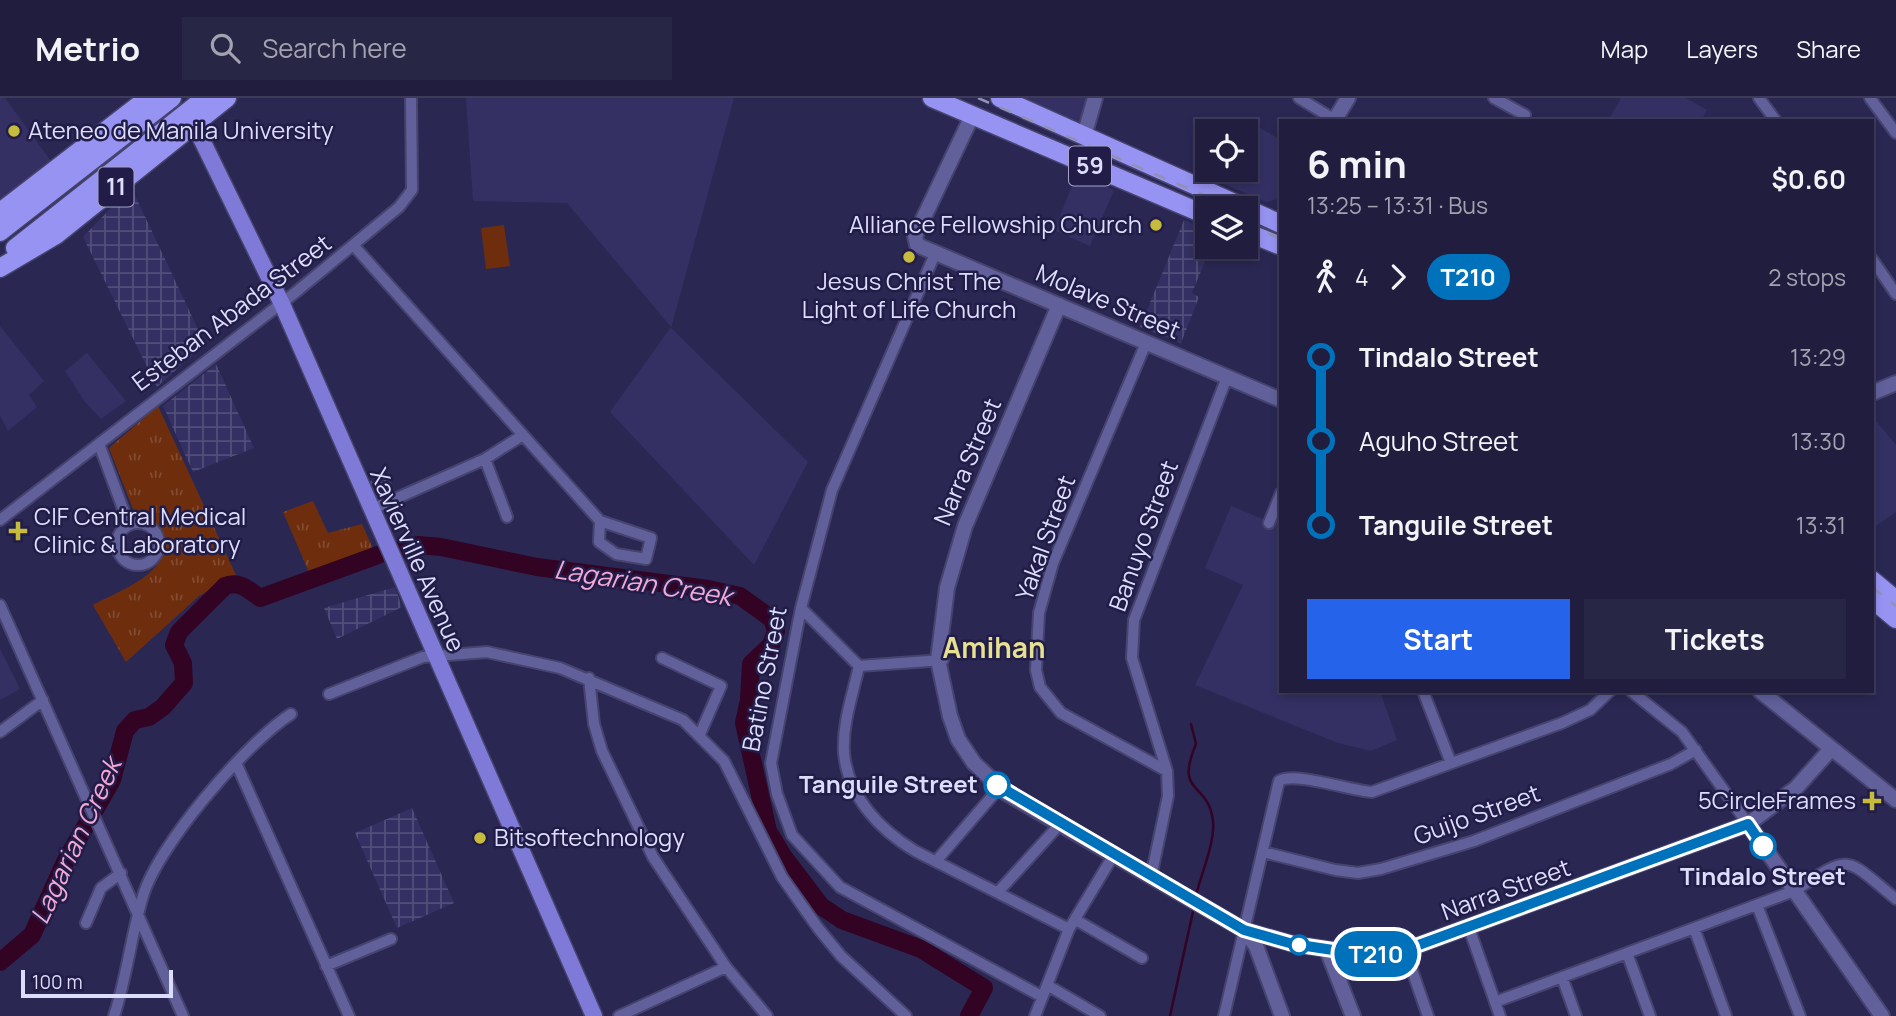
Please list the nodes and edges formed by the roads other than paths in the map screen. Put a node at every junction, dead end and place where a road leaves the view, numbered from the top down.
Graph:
1 (148, 98) edge
2 (172, 98) edge
3 (205, 98) edge
4 (227, 98) edge
5 (411, 98) edge
6 (932, 98) edge
7 (1000, 98) edge
8 (1095, 98) edge
9 (1299, 98) edge
10 (1348, 98) edge
11 (1494, 98) edge
12 (1759, 98) edge
13 (1870, 98) edge
14 (1525, 115) dead end
15 (972, 116) junction
16 (1333, 119) edge
17 (1336, 119) edge
18 (1775, 119) edge
19 (194, 124) junction
20 (1896, 133) edge
21 (1084, 136) junction
22 (1195, 210) edge
23 (0, 212) edge
24 (1279, 221) edge
25 (1279, 226) edge
26 (0, 232) edge
27 (1258, 237) edge
28 (1275, 244) edge
29 (354, 246) junction
30 (934, 254) junction
31 (0, 260) edge
32 (1874, 262) edge
33 (0, 268) edge
34 (1896, 294) edge
35 (282, 304) junction
36 (1059, 305) junction
37 (1146, 343) junction
38 (1227, 377) junction
39 (1896, 383) edge
40 (1874, 392) edge
41 (1279, 399) edge
42 (523, 435) junction
43 (99, 443) junction
44 (485, 459) junction
45 (1279, 498) edge
46 (370, 510) junction
47 (507, 517) dead end
48 (0, 520) edge
49 (600, 522) junction
50 (1269, 523) dead end
51 (128, 525) junction
52 (1874, 582) edge
53 (1896, 600) edge
54 (1874, 601) edge
55 (0, 605) edge
56 (801, 607) junction
57 (1896, 618) edge
58 (435, 656) junction
59 (662, 658) dead end
60 (942, 663) junction
61 (859, 666) junction
62 (589, 678) junction
63 (1426, 693) edge
64 (1607, 693) edge
65 (1634, 693) edge
66 (1762, 693) edge
67 (329, 694) dead end
68 (43, 701) junction
69 (291, 714) dead end
70 (0, 732) edge
71 (700, 734) junction
72 (1831, 749) junction
73 (1696, 750) junction
74 (236, 763) junction
75 (1448, 764) junction
76 (1167, 771) junction
77 (1000, 788) junction
78 (1896, 800) edge
79 (1061, 823) junction
80 (1748, 824) junction
81 (1263, 852) junction
82 (1113, 856) junction
83 (937, 860) junction
84 (121, 873) junction
85 (1151, 877) junction
86 (1794, 891) junction
87 (998, 892) junction
88 (1896, 899) edge
89 (1758, 905) junction
90 (139, 913) junction
91 (86, 923) dead end
92 (1072, 924) junction
93 (1469, 928) junction
94 (1694, 928) junction
95 (1244, 930) junction
96 (391, 939) dead end
97 (1328, 950) junction
98 (1405, 950) junction
99 (1627, 953) junction
100 (1142, 958) dead end
101 (326, 966) junction
102 (726, 967) junction
103 (1562, 977) junction
104 (1046, 985) junction
105 (1041, 996) junction
106 (1495, 1002) junction
107 (114, 1016) edge
108 (183, 1016) edge
109 (349, 1016) edge
110 (594, 1016) edge
111 (619, 1016) edge
112 (766, 1016) edge
113 (906, 1016) edge
114 (1035, 1016) edge
115 (1100, 1016) edge
116 (1224, 1016) edge
117 (1282, 1016) edge
118 (1353, 1016) edge
119 (1428, 1016) edge
120 (1500, 1016) edge
121 (1576, 1016) edge
122 (1650, 1016) edge
123 (1726, 1016) edge
124 (1800, 1016) edge
125 (1882, 1016) edge

1 - 23 main road, 11
2 - 26 main road, 11
3 - 31 main road, 11
4 - 19 main road, 11
5 - 29 street, Esteban Abada Street
6 - 15 main road, 59
7 - 21 main road, 59
8 - 21 street
9 - 16 street
10 - 17 street
11 - 14 street
12 - 18 street
13 - 20 street
15 - 22 main road, 59
15 - 30 street, Molave Street
19 - 33 main road, 11
19 - 35 main road, Xavierville Avenue
21 - 24 main road, 59
25 - 28 street
27 - 28 main road
29 - 35 street, Esteban Abada Street
29 - 42 street
30 - 36 street, Molave Street
30 - 56 street, Batino Street
32 - 34 street
35 - 43 street, Esteban Abada Street
35 - 46 main road, Xavierville Avenue
36 - 37 street, Molave Street
36 - 60 street, Narra Street
37 - 38 street, Molave Street
37 - 76 street, Yakal Street
38 - 41 street, Molave Street
38 - 76 street, Banuyo Street
39 - 40 street
42 - 44 street
42 - 49 street
43 - 48 street, Esteban Abada Street
43 - 51 street
44 - 46 street
44 - 47 street
45 - 50 street
46 - 58 main road, Xavierville Avenue
49 - 49 street
51 - 51 street
52 - 53 main road
54 - 57 main road
55 - 68 street
56 - 61 street
56 - 105 street, Batino Street
58 - 62 street
58 - 67 street
58 - 110 main road, Xavierville Avenue
59 - 71 street
60 - 61 street
60 - 77 street, Narra Street
61 - 83 street
62 - 71 street
62 - 102 street
63 - 75 street
64 - 75 street
65 - 73 street
66 - 72 street
68 - 70 street
68 - 84 street
69 - 74 street
71 - 113 street
72 - 78 street
72 - 80 street, Narra Street
73 - 80 street
73 - 81 street, Guijo Street
74 - 90 street
74 - 101 street
75 - 81 street
76 - 85 street, Banuyo Street
77 - 79 street, Narra Street
77 - 83 street
79 - 82 street, Narra Street
79 - 87 street
80 - 86 street
80 - 93 street, Narra Street
81 - 95 street
82 - 85 street, Narra Street
82 - 92 street
83 - 87 street
84 - 90 street
84 - 91 street
85 - 95 street, Narra Street
86 - 88 street
86 - 89 street
86 - 125 street
87 - 92 street
89 - 94 street
89 - 124 street
90 - 107 street
90 - 108 street
92 - 100 street
92 - 104 street
93 - 98 street, Narra Street
93 - 106 street
94 - 99 street
94 - 123 street
95 - 97 street, Narra Street
95 - 116 street
95 - 117 street
96 - 101 street
97 - 98 street, Narra Street
97 - 118 street
98 - 119 street
99 - 103 street
99 - 122 street
101 - 109 street
102 - 111 street
102 - 112 street
103 - 106 street
103 - 121 street
104 - 105 street
104 - 115 street
105 - 114 street
106 - 120 street

